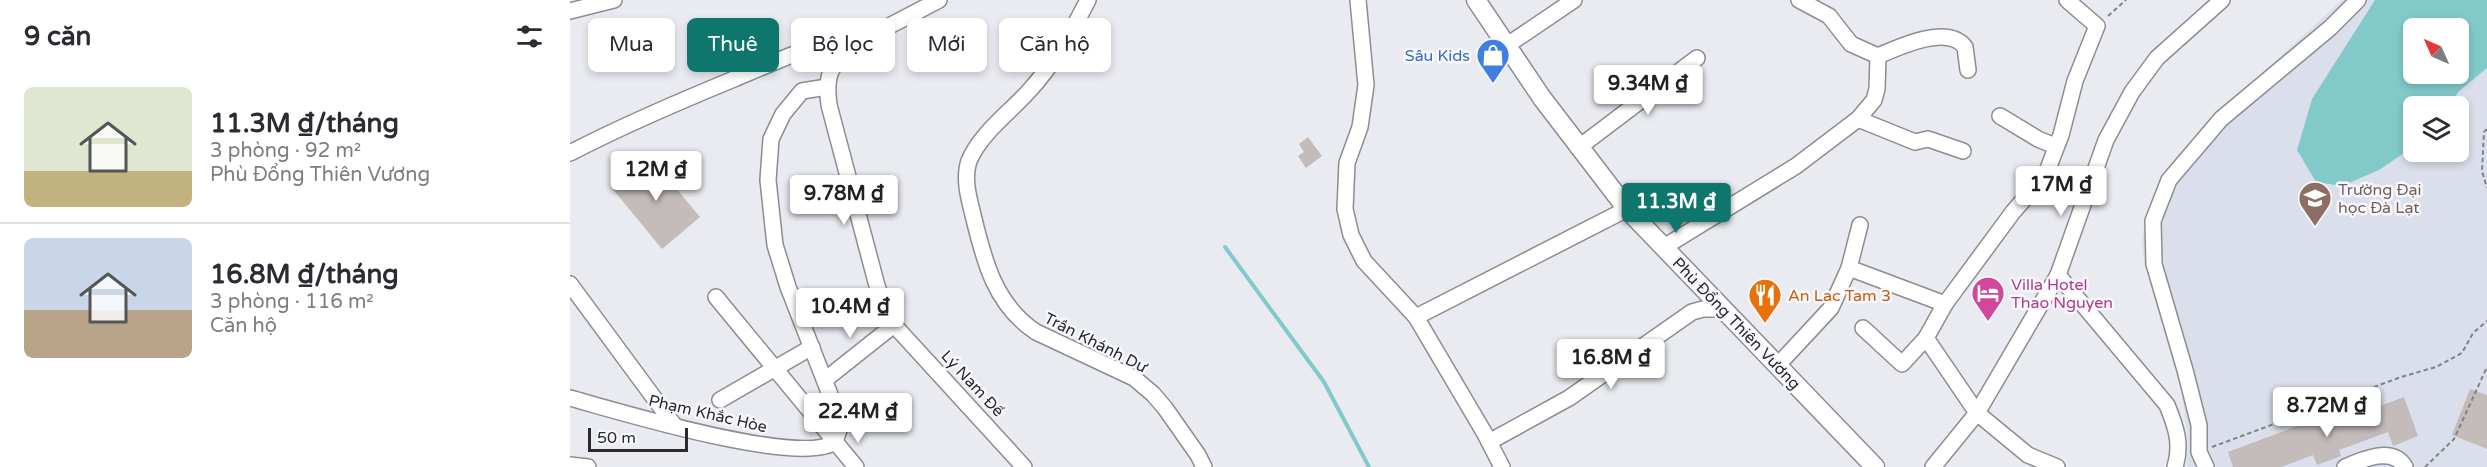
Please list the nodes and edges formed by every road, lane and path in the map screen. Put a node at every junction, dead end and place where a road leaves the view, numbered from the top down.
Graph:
1 (614, 0) edge
2 (939, 0) edge
3 (1088, 0) edge
4 (1358, 0) edge
5 (1476, 0) edge
6 (1574, 0) edge
7 (1799, 0) edge
8 (2067, 0) edge
9 (2126, 0) edge
10 (2222, 0) edge
11 (2358, 0) edge
12 (571, 10) edge
13 (895, 22) edge
14 (2097, 26) junction
15 (1506, 46) junction
16 (791, 55) edge
17 (1878, 56) junction
18 (1697, 57) dead end
19 (1968, 70) dead end
20 (830, 72) edge
21 (826, 87) junction
22 (2000, 116) dead end
23 (1858, 119) junction
24 (2487, 129) edge
25 (2055, 146) junction
26 (1578, 148) junction
27 (1963, 151) dead end
28 (570, 153) edge
29 (2046, 174) junction
30 (2487, 188) edge
31 (2087, 194) junction
32 (1627, 209) junction
33 (1860, 225) dead end
34 (1664, 247) junction
35 (1849, 268) junction
36 (2058, 276) junction
37 (570, 284) edge
38 (716, 297) dead end
39 (1945, 304) junction
40 (1723, 309) junction
41 (1416, 317) junction
42 (2487, 321) edge
43 (894, 325) junction
44 (1863, 328) dead end
45 (1926, 338) junction
46 (812, 347) junction
47 (1777, 366) junction
48 (2487, 367) edge
49 (776, 370) junction
50 (826, 379) junction
51 (570, 398) edge
52 (720, 400) dead end
53 (1977, 413) junction
54 (674, 425) junction
55 (835, 442) junction
56 (1489, 442) junction
57 (2199, 452) junction
58 (2030, 461) edge
59 (570, 465) edge
60 (588, 467) edge
61 (856, 467) edge
62 (1024, 467) edge
63 (1204, 467) edge
64 (1502, 467) edge
65 (1875, 467) edge
66 (1933, 467) edge
67 (2057, 467) edge
68 (2175, 467) edge
69 (2206, 467) edge
70 (2345, 467) edge
71 (2405, 467) edge
72 (2425, 467) edge

1 - 12 street
2 - 13 street
3 - 63 street, Trần Khánh Dư
4 - 41 street
5 - 15 main road, Phù Đổng Thiên Vương
6 - 15 street
7 - 17 street
8 - 14 street
9 - 14 path
10 - 31 street
11 - 57 street
14 - 25 street
15 - 26 main road, Phù Đổng Thiên Vương
16 - 28 street
17 - 19 street
17 - 23 street
18 - 26 street
20 - 21 street
21 - 43 street, Lý Nam Đế
21 - 46 street
22 - 25 street
23 - 27 street
23 - 34 street
24 - 30 path
25 - 29 street
26 - 32 main road, Phù Đổng Thiên Vương
29 - 31 street
29 - 39 street
31 - 36 street
32 - 34 main road, Phù Đổng Thiên Vương
32 - 41 street
33 - 35 street
34 - 40 main road, Phù Đổng Thiên Vương
35 - 39 street
35 - 47 street
36 - 53 street
36 - 68 street
37 - 54 street
38 - 49 street
39 - 45 street
40 - 47 main road, Phù Đổng Thiên Vương
40 - 56 street
41 - 56 street
42 - 57 path
43 - 50 street
43 - 62 street, Lý Nam Đế
44 - 45 street
45 - 53 street
46 - 49 street
46 - 50 street
47 - 65 main road, Phù Đổng Thiên Vương
48 - 72 path
49 - 52 street
49 - 55 street
50 - 55 street
51 - 54 street, Phạm Khắc Hòe
53 - 58 street
53 - 66 street
54 - 55 street, Phạm Khắc Hòe
55 - 61 street
56 - 64 street
57 - 69 street
58 - 67 street
59 - 60 street
70 - 71 street

